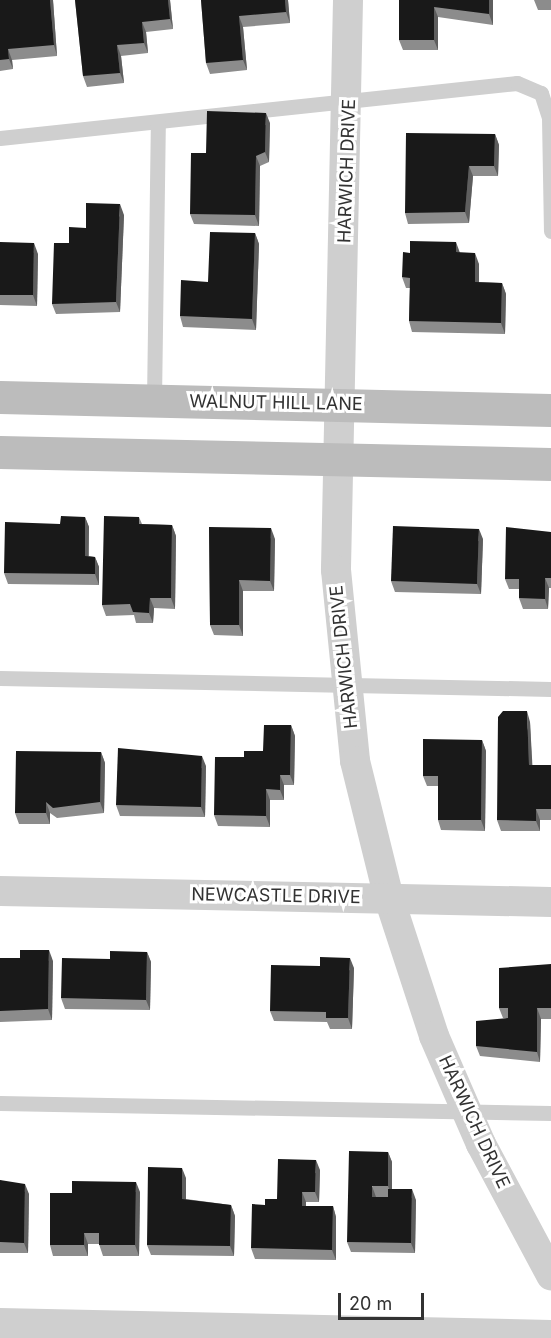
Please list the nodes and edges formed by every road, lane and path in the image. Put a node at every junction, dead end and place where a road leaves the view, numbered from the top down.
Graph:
1 (348, 0) edge
2 (350, 103) junction
3 (158, 123) junction
4 (0, 138) edge
5 (551, 231) edge
6 (0, 397) edge
7 (154, 400) junction
8 (338, 405) junction
9 (551, 410) edge
10 (0, 452) edge
11 (337, 460) junction
12 (551, 464) edge
13 (0, 678) edge
14 (344, 686) junction
15 (551, 689) edge
16 (0, 891) edge
17 (389, 898) junction
18 (551, 902) edge
19 (0, 1103) edge
20 (467, 1111) junction
21 (551, 1113) edge
22 (551, 1275) edge
23 (0, 1323) edge
24 (551, 1335) edge

1 - 2 street, HARWICH DRIVE
2 - 3 lane
2 - 5 lane
2 - 8 street, HARWICH DRIVE
3 - 4 lane
3 - 7 lane
6 - 7 main road, WALNUT HILL LANE
7 - 8 main road, WALNUT HILL LANE
8 - 9 main road, WALNUT HILL LANE
8 - 11 street, HARWICH DRIVE
10 - 11 main road
11 - 12 main road
11 - 14 street, HARWICH DRIVE
13 - 14 lane
14 - 15 lane
14 - 17 street, HARWICH DRIVE
16 - 17 street, NEWCASTLE DRIVE
17 - 18 street, NEWCASTLE DRIVE
17 - 20 street, HARWICH DRIVE
19 - 20 lane
20 - 21 lane
20 - 22 street, HARWICH DRIVE
23 - 24 street

